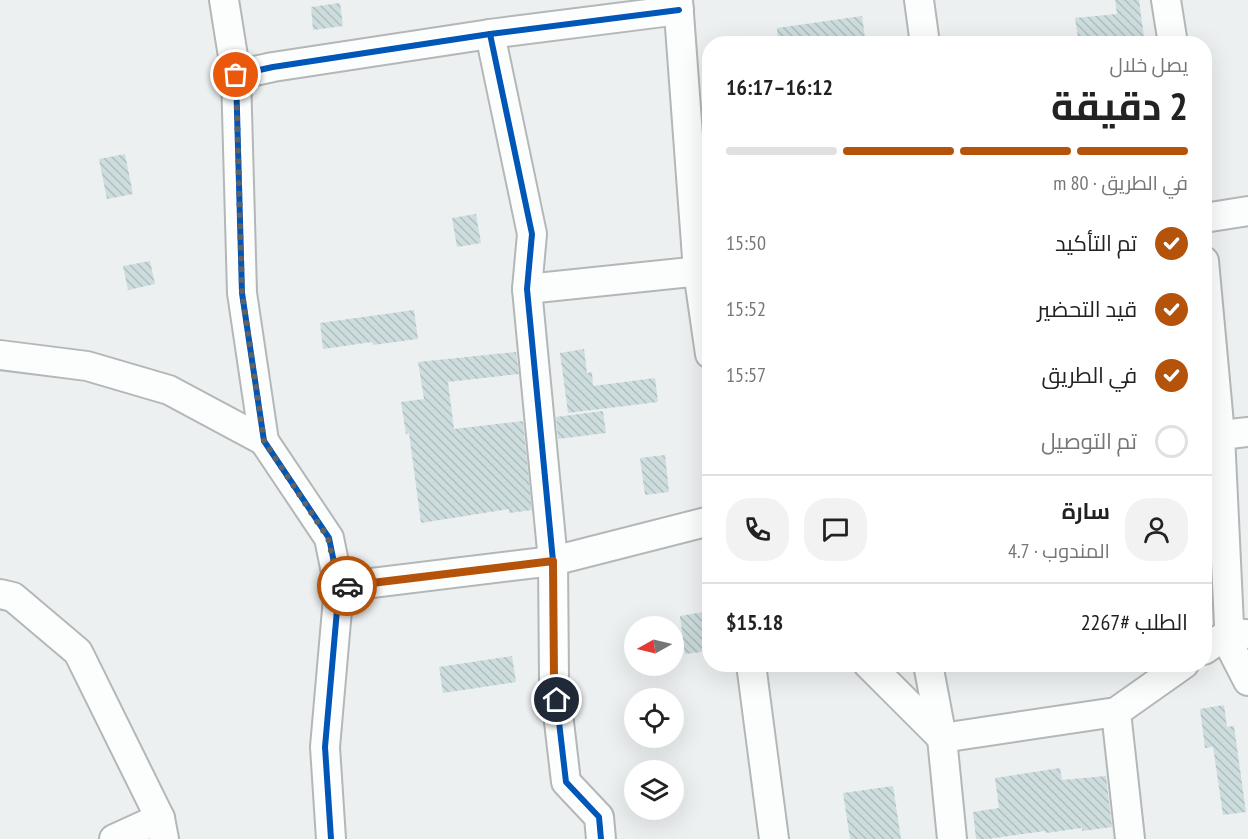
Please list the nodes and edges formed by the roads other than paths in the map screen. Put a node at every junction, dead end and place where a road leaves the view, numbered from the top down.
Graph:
1 (224, 0) edge
2 (919, 0) edge
3 (1166, 0) edge
4 (678, 5) edge
5 (490, 34) junction
6 (924, 36) edge
7 (1172, 36) edge
8 (236, 75) junction
9 (1248, 211) edge
10 (1212, 217) edge
11 (702, 250) edge
12 (702, 270) edge
13 (527, 288) junction
14 (1212, 331) edge
15 (0, 355) edge
16 (1224, 435) edge
17 (264, 441) junction
18 (702, 524) edge
19 (553, 561) junction
20 (339, 587) junction
21 (0, 594) edge
22 (1238, 634) edge
23 (1212, 646) edge
24 (752, 672) edge
25 (876, 672) edge
26 (930, 672) edge
27 (1173, 672) edge
28 (1248, 681) edge
29 (1116, 712) junction
30 (942, 738) junction
31 (162, 829) edge
32 (114, 839) edge
33 (331, 839) edge
34 (602, 839) edge
35 (774, 839) edge
36 (952, 839) edge
37 (1131, 839) edge

1 - 8 street
2 - 6 street
3 - 7 street
4 - 5 street
4 - 11 street
5 - 8 street
5 - 13 street
8 - 17 street
9 - 10 street
12 - 13 street
13 - 19 street
14 - 16 street
15 - 17 street
16 - 22 street
17 - 20 street
18 - 19 street
19 - 20 street
19 - 34 street
20 - 33 street
21 - 31 street
22 - 23 street
22 - 28 street
24 - 35 street
25 - 30 street
26 - 30 street
27 - 29 street
29 - 30 street
29 - 37 street
30 - 36 street
31 - 32 street

